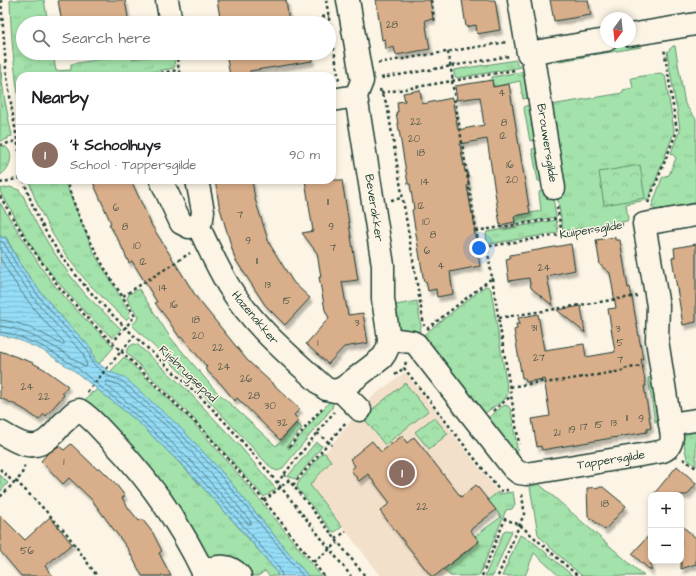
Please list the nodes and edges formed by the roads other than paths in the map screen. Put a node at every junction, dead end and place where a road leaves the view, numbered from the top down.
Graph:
1 (167, 0) edge
2 (348, 0) edge
3 (519, 0) edge
4 (170, 16) edge
5 (696, 24) edge
6 (636, 35) edge
7 (600, 41) edge
8 (528, 47) junction
9 (354, 88) edge
10 (163, 184) edge
11 (199, 184) edge
12 (554, 188) road end
13 (696, 215) edge
14 (202, 234) junction
15 (389, 339) junction
16 (337, 391) junction
17 (360, 410) dead end
18 (696, 420) edge
19 (670, 424) junction
20 (0, 432) edge
21 (204, 573) edge
22 (240, 576) edge

1 - 4 street
2 - 9 street, Beverakker
3 - 8 street, Brouwersgilde
5 - 6 street
7 - 8 street
8 - 12 street, Brouwersgilde
9 - 15 street, Beverakker
10 - 14 street
11 - 14 street
13 - 19 street, Tappersgilde
14 - 16 street, Hazenakker
15 - 16 street, Beverakker
15 - 19 street, Tappersgilde
16 - 17 street, Hazenakker
18 - 19 street
20 - 21 street
21 - 22 street

